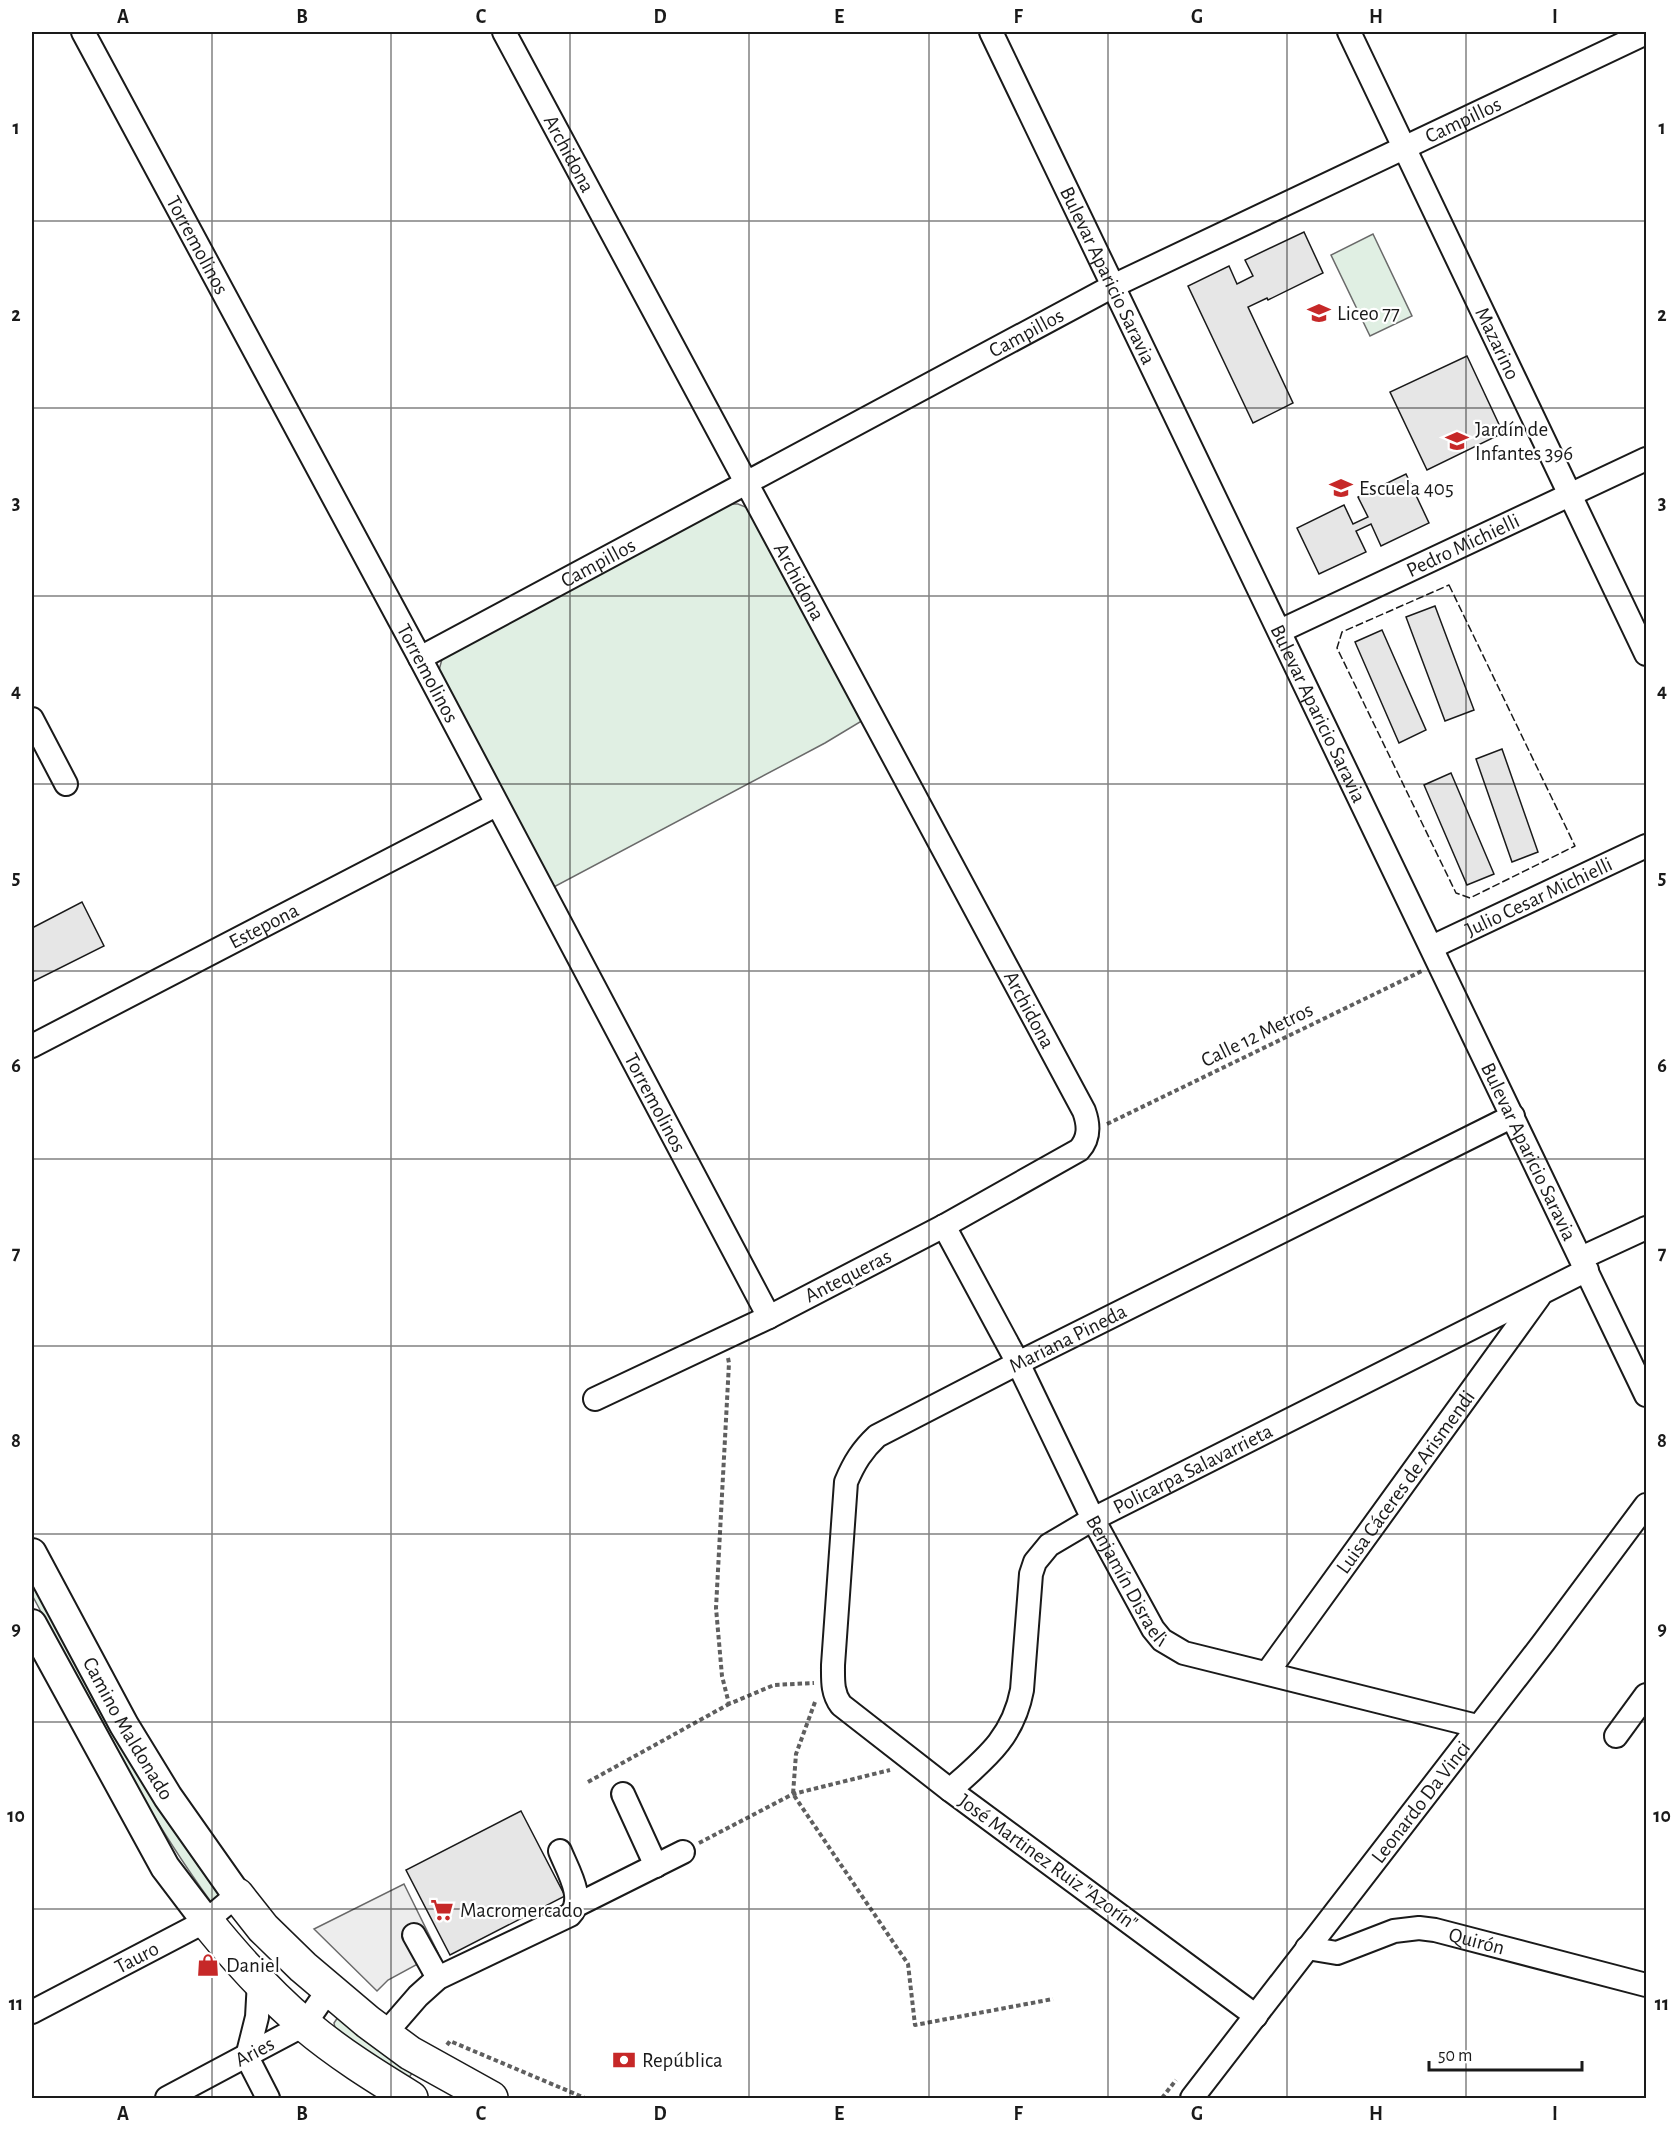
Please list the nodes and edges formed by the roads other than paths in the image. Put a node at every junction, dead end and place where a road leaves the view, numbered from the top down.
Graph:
1 (83, 32) edge
2 (504, 32) edge
3 (991, 32) edge
4 (1349, 32) edge
5 (1647, 33) edge
6 (1405, 148) junction
7 (1114, 285) junction
8 (1647, 459) edge
9 (747, 483) junction
10 (1570, 494) junction
11 (1280, 631) junction
12 (1647, 654) edge
13 (420, 658) junction
14 (32, 719) edge
15 (66, 784) dead end
16 (496, 805) junction
17 (1647, 846) edge
18 (1436, 955) junction
19 (32, 1046) edge
20 (1513, 1116) junction
21 (1088, 1133) joint
22 (944, 1226) junction
23 (1647, 1228) edge
24 (1584, 1264) junction
25 (1542, 1293) junction
26 (769, 1317) junction
27 (1018, 1363) junction
28 (1647, 1395) edge
29 (595, 1399) dead end
30 (1647, 1505) edge
31 (1093, 1519) junction
32 (32, 1553) edge
33 (32, 1624) edge
34 (1267, 1673) junction
35 (1647, 1695) edge
36 (841, 1706) joint
37 (1478, 1726) junction
38 (1616, 1736) dead end
39 (950, 1790) junction
40 (623, 1794) dead end
41 (560, 1851) dead end
42 (683, 1852) road end
43 (656, 1866) junction
44 (237, 1895) junction
45 (577, 1905) junction
46 (206, 1921) junction
47 (414, 1935) dead end
48 (1307, 1948) junction
49 (438, 1978) junction
50 (259, 1981) junction
51 (1647, 1985) edge
52 (329, 1989) junction
53 (32, 2012) edge
54 (1256, 2016) junction
55 (304, 2025) junction
56 (385, 2034) junction
57 (247, 2057) junction
58 (435, 2067) junction
59 (167, 2098) edge
60 (268, 2098) edge
61 (413, 2098) edge
62 (491, 2098) edge
63 (1192, 2098) edge

1 - 13 street, Torremolinos
2 - 9 street, Archidona
3 - 7 street, Bulevar Aparicio Saravia
4 - 6 street, Mazarino
5 - 6 street, Campillos
6 - 7 street, Campillos
6 - 10 street, Mazarino
7 - 9 street, Campillos
7 - 11 street, Bulevar Aparicio Saravia
8 - 10 street, Pedro Michielli
9 - 13 street, Campillos
9 - 21 street, Archidona
10 - 11 street, Pedro Michielli
10 - 12 street, Mazarino
11 - 18 street, Bulevar Aparicio Saravia
13 - 16 street, Torremolinos
14 - 15 street
16 - 19 street, Estepona
16 - 26 street, Torremolinos
17 - 18 street, Julio Cesar Michielli
18 - 20 street, Bulevar Aparicio Saravia
20 - 24 street, Bulevar Aparicio Saravia
20 - 27 street, Mariana Pineda
21 - 22 street, Antequeras
22 - 26 street, Antequeras
22 - 27 street, Benjamín Disraeli
23 - 24 street, Policarpa Salavarrieta
24 - 25 street, Policarpa Salavarrieta
24 - 28 street, Bulevar Aparicio Saravia
25 - 31 street, Policarpa Salavarrieta
25 - 34 street, Luisa Cáceres de Arismendi
26 - 29 street, Antequeras
27 - 31 street, Benjamín Disraeli
27 - 36 street, Mariana Pineda
30 - 37 street, Leonardo Da Vinci
31 - 34 street, Benjamín Disraeli
31 - 39 street, Policarpa Salavarrieta
32 - 44 main road, Camino Maldonado
33 - 46 main road, Camino Maldonado
34 - 37 street, Benjamín Disraeli
35 - 38 street
36 - 39 street, José Martinez Ruiz "Azorín"
37 - 48 street, Leonardo Da Vinci
39 - 54 street, José Martinez Ruiz "Azorín"
40 - 43 street
41 - 45 street
42 - 43 street
43 - 45 street
44 - 46 street, Tauro
44 - 52 highway
45 - 49 street
46 - 50 highway
46 - 53 street, Tauro
47 - 49 street
48 - 51 street, Quirón
48 - 54 street, Leonardo Da Vinci
49 - 56 street
50 - 55 highway
50 - 57 street
52 - 55 street, Aries
52 - 56 highway
54 - 63 street, Leonardo Da Vinci
55 - 57 street, Aries
55 - 61 highway
56 - 58 highway
57 - 59 street, Aries
57 - 60 street
58 - 61 street
58 - 62 highway

